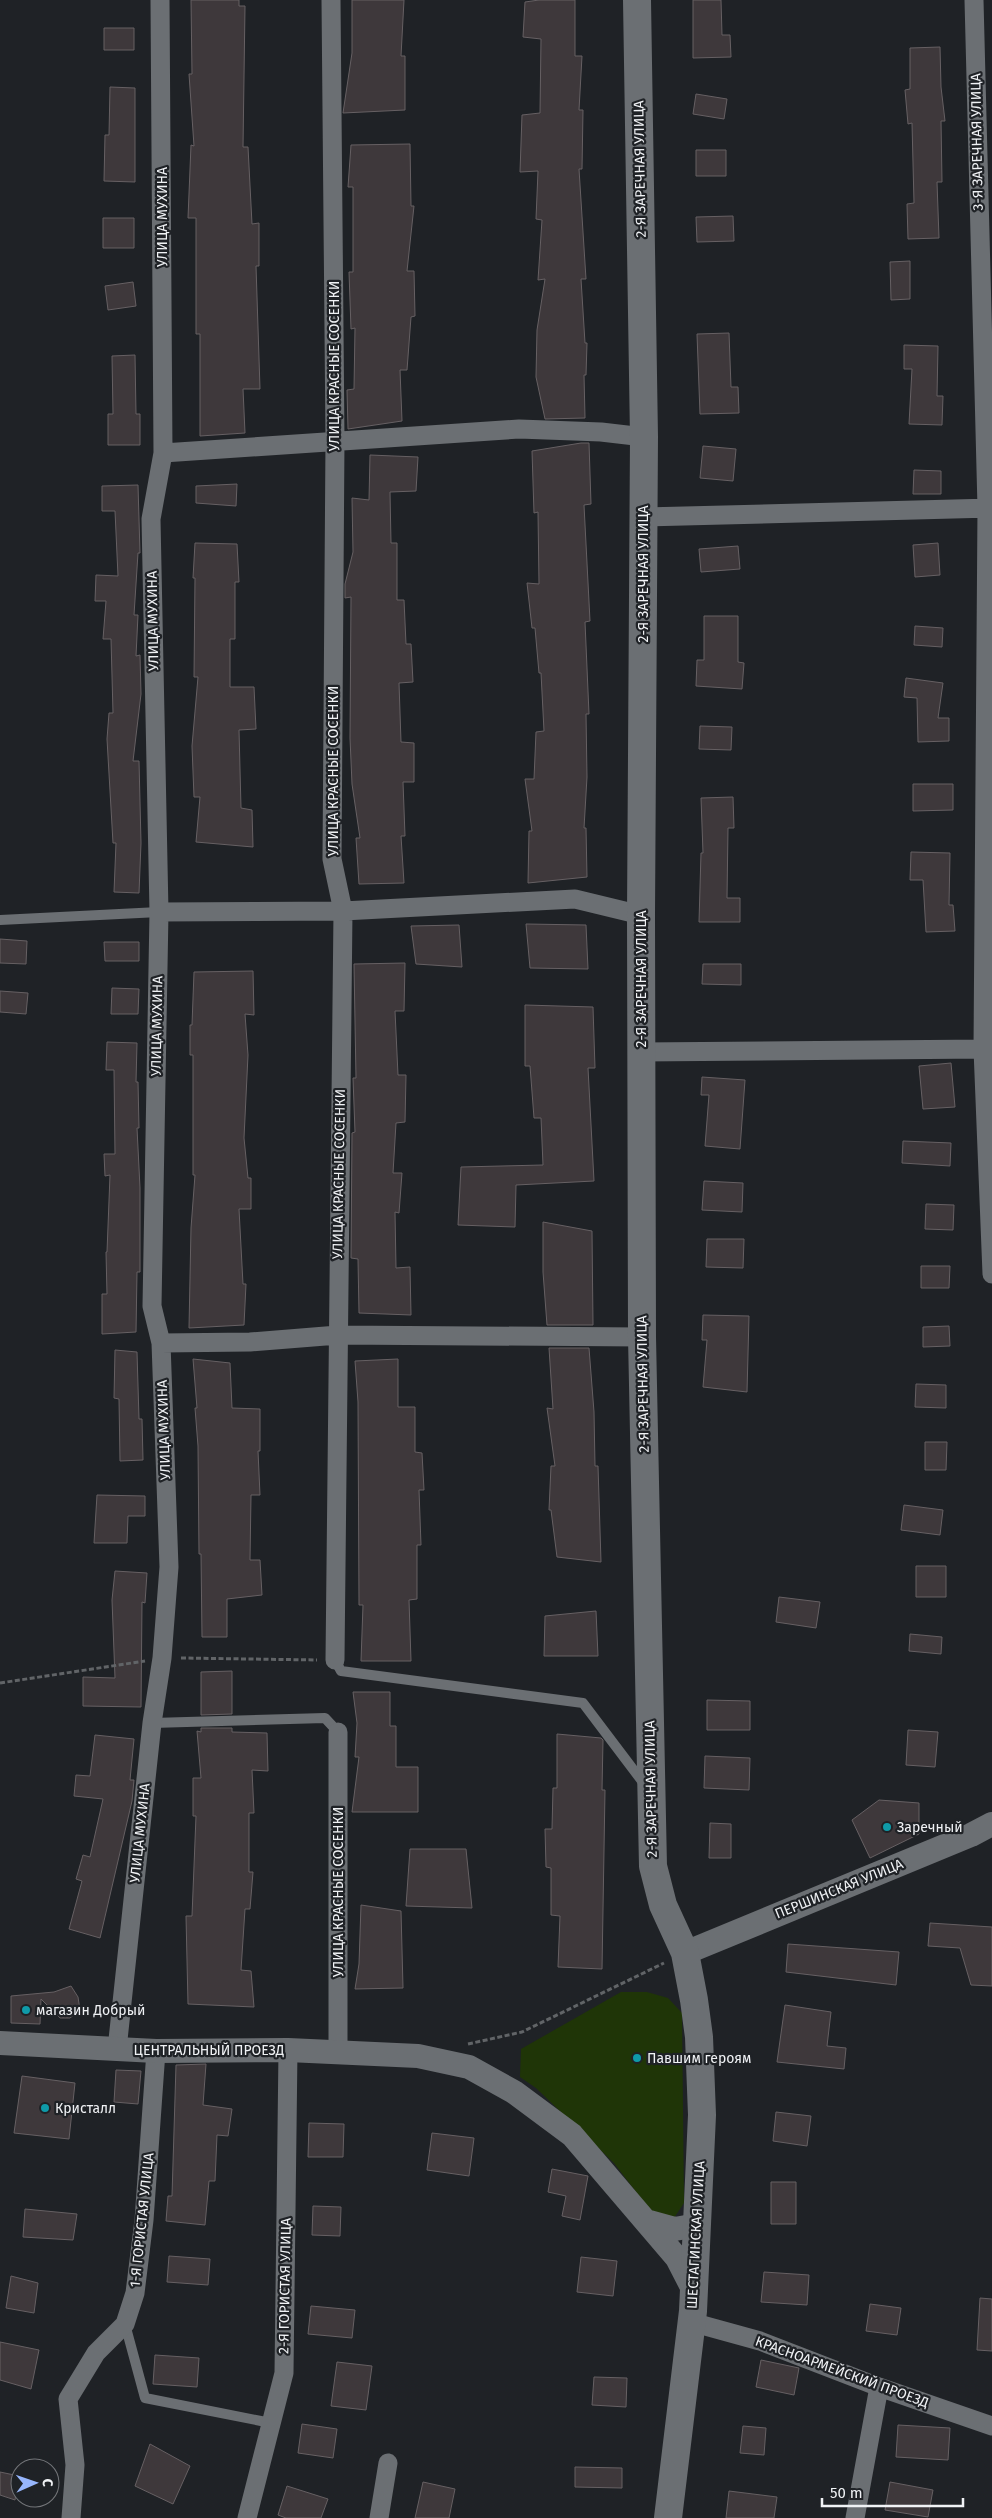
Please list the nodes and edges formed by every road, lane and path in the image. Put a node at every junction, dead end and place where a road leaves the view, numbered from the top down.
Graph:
1 (160, 0) edge
2 (331, 0) edge
3 (637, 0) edge
4 (974, 0) edge
5 (644, 438) junction
6 (335, 440) junction
7 (163, 453) junction
8 (989, 508) edge
9 (644, 517) junction
10 (343, 911) junction
11 (159, 912) junction
12 (641, 916) junction
13 (0, 920) edge
14 (984, 1049) junction
15 (640, 1052) junction
16 (992, 1274) edge
17 (338, 1335) junction
18 (642, 1337) junction
19 (161, 1343) junction
20 (162, 1658) junction
21 (335, 1660) junction
22 (0, 1683) edge
23 (152, 1723) junction
24 (338, 1732) joint
25 (651, 1794) junction
26 (992, 1824) edge
27 (981, 1837) edge
28 (685, 1953) junction
29 (0, 2043) edge
30 (466, 2045) dead end
31 (117, 2049) junction
32 (288, 2050) junction
33 (156, 2051) junction
34 (338, 2053) junction
35 (646, 2221) junction
36 (697, 2225) junction
37 (694, 2291) junction
38 (691, 2322) junction
39 (125, 2324) junction
40 (879, 2387) junction
41 (271, 2423) junction
42 (992, 2426) edge
43 (388, 2463) dead end
44 (71, 2518) edge
45 (248, 2518) edge
46 (379, 2518) edge
47 (668, 2518) edge
48 (855, 2518) edge

1 - 7 street, УЛИЦА МУХИНА
2 - 6 street, УЛИЦА КРАСНЫЕ СОСЕНКИ
3 - 5 main road, 2-Я ЗАРЕЧНАЯ УЛИЦА
4 - 8 street, 3-Я ЗАРЕЧНАЯ УЛИЦА
5 - 6 street
5 - 9 main road, 2-Я ЗАРЕЧНАЯ УЛИЦА
6 - 7 street
6 - 10 street, УЛИЦА КРАСНЫЕ СОСЕНКИ
7 - 11 street, УЛИЦА МУХИНА
8 - 9 street
8 - 14 street, 3-Я ЗАРЕЧНАЯ УЛИЦА
9 - 12 main road, 2-Я ЗАРЕЧНАЯ УЛИЦА
10 - 11 street
10 - 12 street
10 - 17 street, УЛИЦА КРАСНЫЕ СОСЕНКИ
11 - 13 lane
11 - 19 street, УЛИЦА МУХИНА
12 - 15 main road, 2-Я ЗАРЕЧНАЯ УЛИЦА
14 - 15 street
14 - 16 street, 3-Я ЗАРЕЧНАЯ УЛИЦА
15 - 18 main road, 2-Я ЗАРЕЧНАЯ УЛИЦА
17 - 18 street
17 - 19 street
17 - 21 street, УЛИЦА КРАСНЫЕ СОСЕНКИ
18 - 25 main road, 2-Я ЗАРЕЧНАЯ УЛИЦА
19 - 20 street, УЛИЦА МУХИНА
20 - 21 path
20 - 22 path
20 - 23 street, УЛИЦА МУХИНА
21 - 25 lane
23 - 24 lane
23 - 31 street, УЛИЦА МУХИНА
24 - 34 street, УЛИЦА КРАСНЫЕ СОСЕНКИ
25 - 28 main road, 2-Я ЗАРЕЧНАЯ УЛИЦА
26 - 27 street, ПЕРШИНСКАЯ УЛИЦА
27 - 28 street, ПЕРШИНСКАЯ УЛИЦА
28 - 30 path
28 - 36 main road, ШЕСТАГИНСКАЯ УЛИЦА
29 - 31 street, ЦЕНТРАЛЬНЫЙ ПРОЕЗД
31 - 33 street, ЦЕНТРАЛЬНЫЙ ПРОЕЗД
32 - 33 street, ЦЕНТРАЛЬНЫЙ ПРОЕЗД
32 - 34 street, ЦЕНТРАЛЬНЫЙ ПРОЕЗД
32 - 41 street, 2-Я ГОРИСТАЯ УЛИЦА
33 - 39 street, 1-Я ГОРИСТАЯ УЛИЦА
34 - 35 street, ЦЕНТРАЛЬНЫЙ ПРОЕЗД
35 - 36 street
35 - 37 street, ЦЕНТРАЛЬНЫЙ ПРОЕЗД
36 - 37 main road, ШЕСТАГИНСКАЯ УЛИЦА
37 - 38 main road, ШЕСТАГИНСКАЯ УЛИЦА
38 - 40 street, КРАСНОАРМЕЙСКИЙ ПРОЕЗД
38 - 47 main road, ШЕСТАГИНСКАЯ УЛИЦА
39 - 41 lane
39 - 44 street, 1-Я ГОРИСТАЯ УЛИЦА
40 - 42 street, КРАСНОАРМЕЙСКИЙ ПРОЕЗД
40 - 48 street
41 - 45 street, 2-Я ГОРИСТАЯ УЛИЦА
43 - 46 street

